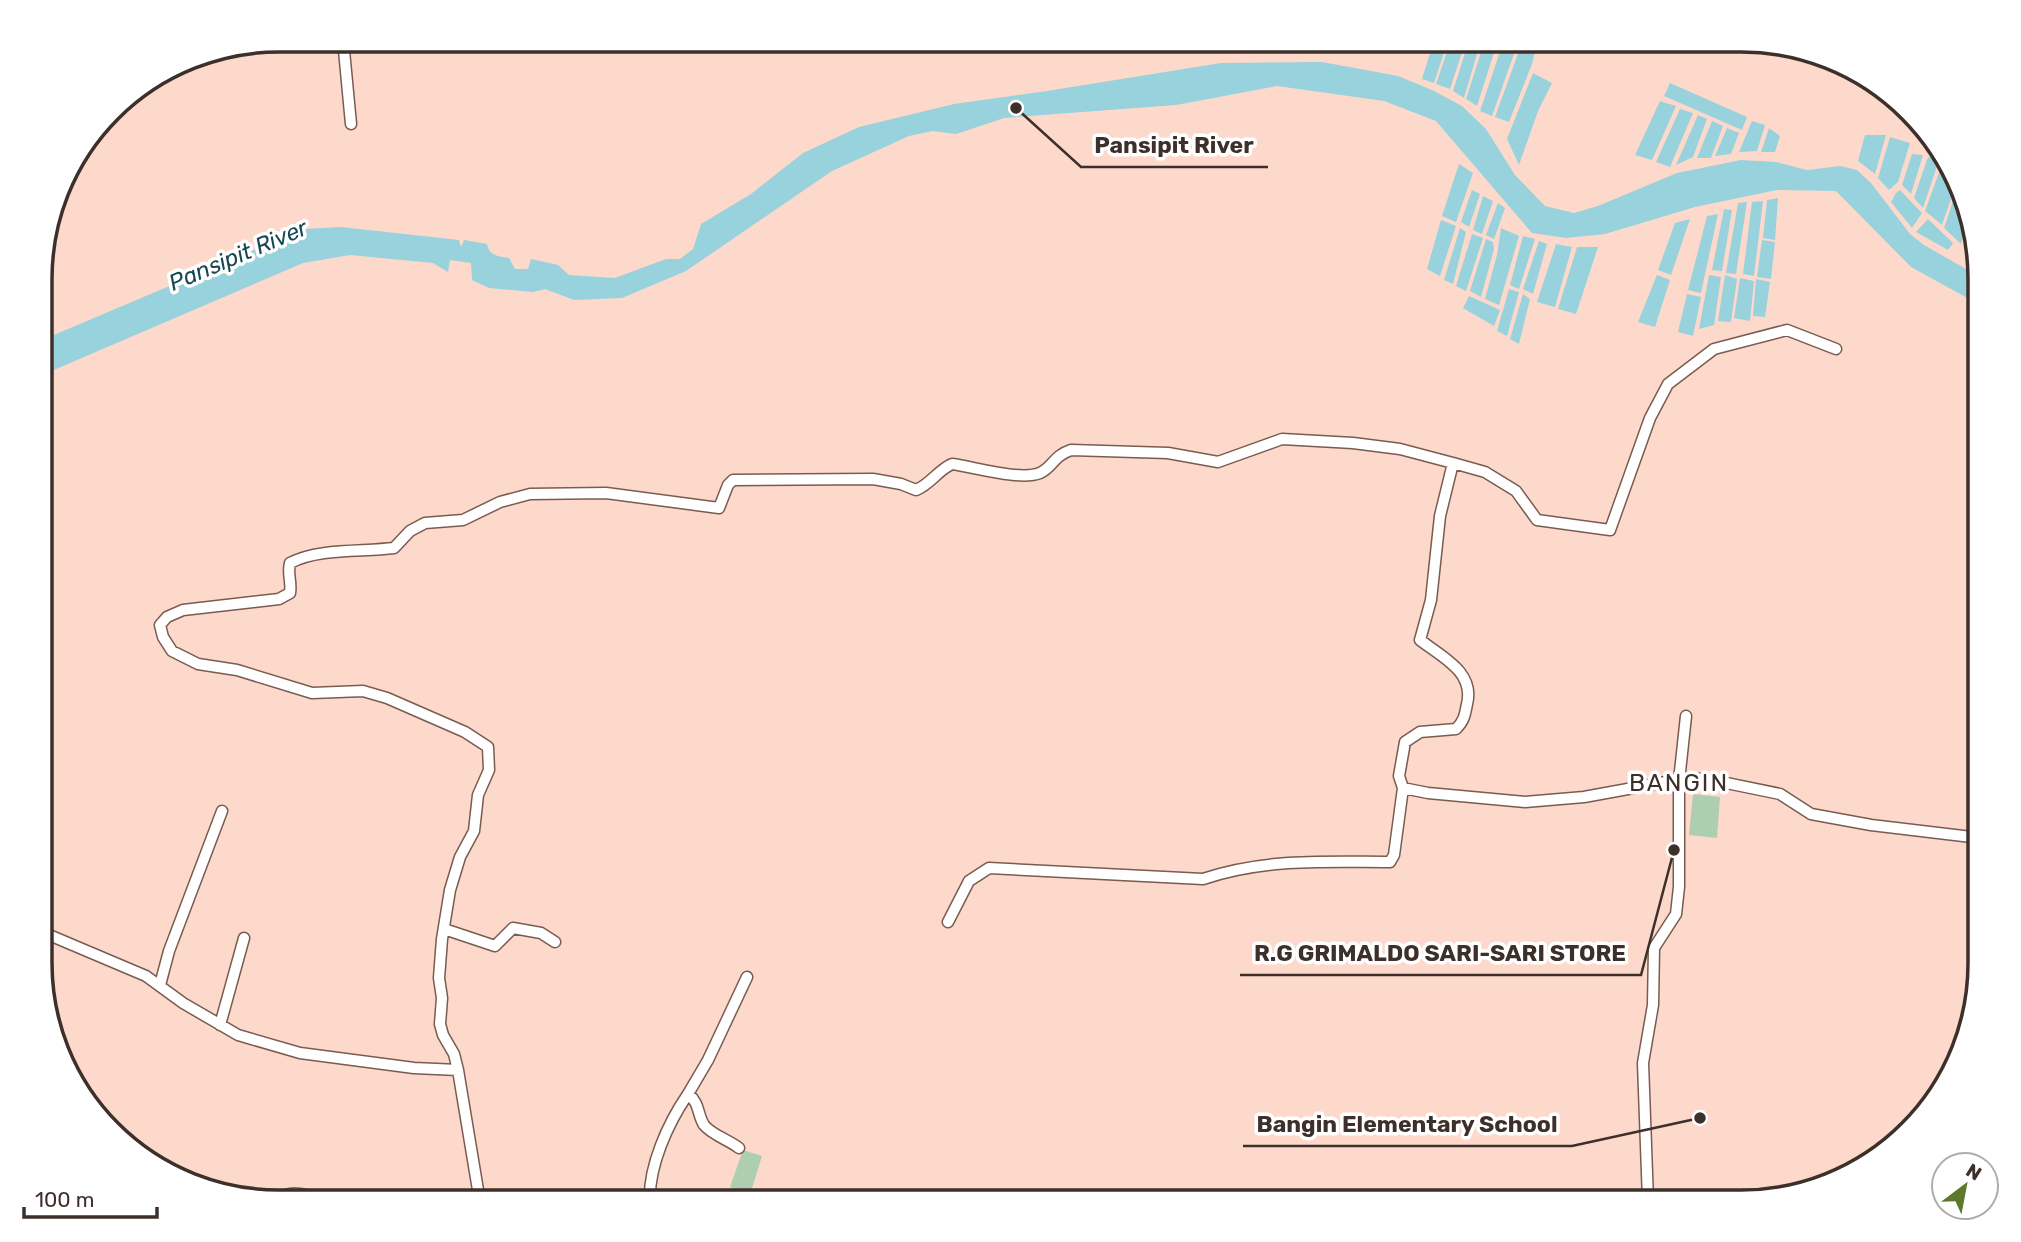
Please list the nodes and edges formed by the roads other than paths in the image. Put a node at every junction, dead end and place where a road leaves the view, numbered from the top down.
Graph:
1 (344, 53) edge
2 (351, 124) dead end
3 (1836, 349) dead end
4 (1453, 463) junction
5 (1686, 716) dead end
6 (1679, 781) junction
7 (1403, 788) junction
8 (222, 811) dead end
9 (1968, 836) edge
10 (948, 922) dead end
11 (444, 929) junction
12 (52, 936) edge
13 (244, 939) dead end
14 (555, 942) dead end
15 (747, 977) dead end
16 (160, 985) junction
17 (220, 1025) junction
18 (458, 1070) junction
19 (688, 1094) junction
20 (739, 1148) dead end
21 (1648, 1189) edge
22 (478, 1190) edge
23 (649, 1190) edge

1 - 2 street
3 - 4 street
4 - 7 street
4 - 11 street
5 - 6 street
6 - 7 street
6 - 9 street
6 - 21 street
7 - 10 street
8 - 16 street
11 - 14 street
11 - 18 street
12 - 16 street
13 - 17 street
15 - 19 street
16 - 17 street
17 - 18 street
18 - 22 street
19 - 20 street
19 - 23 street

